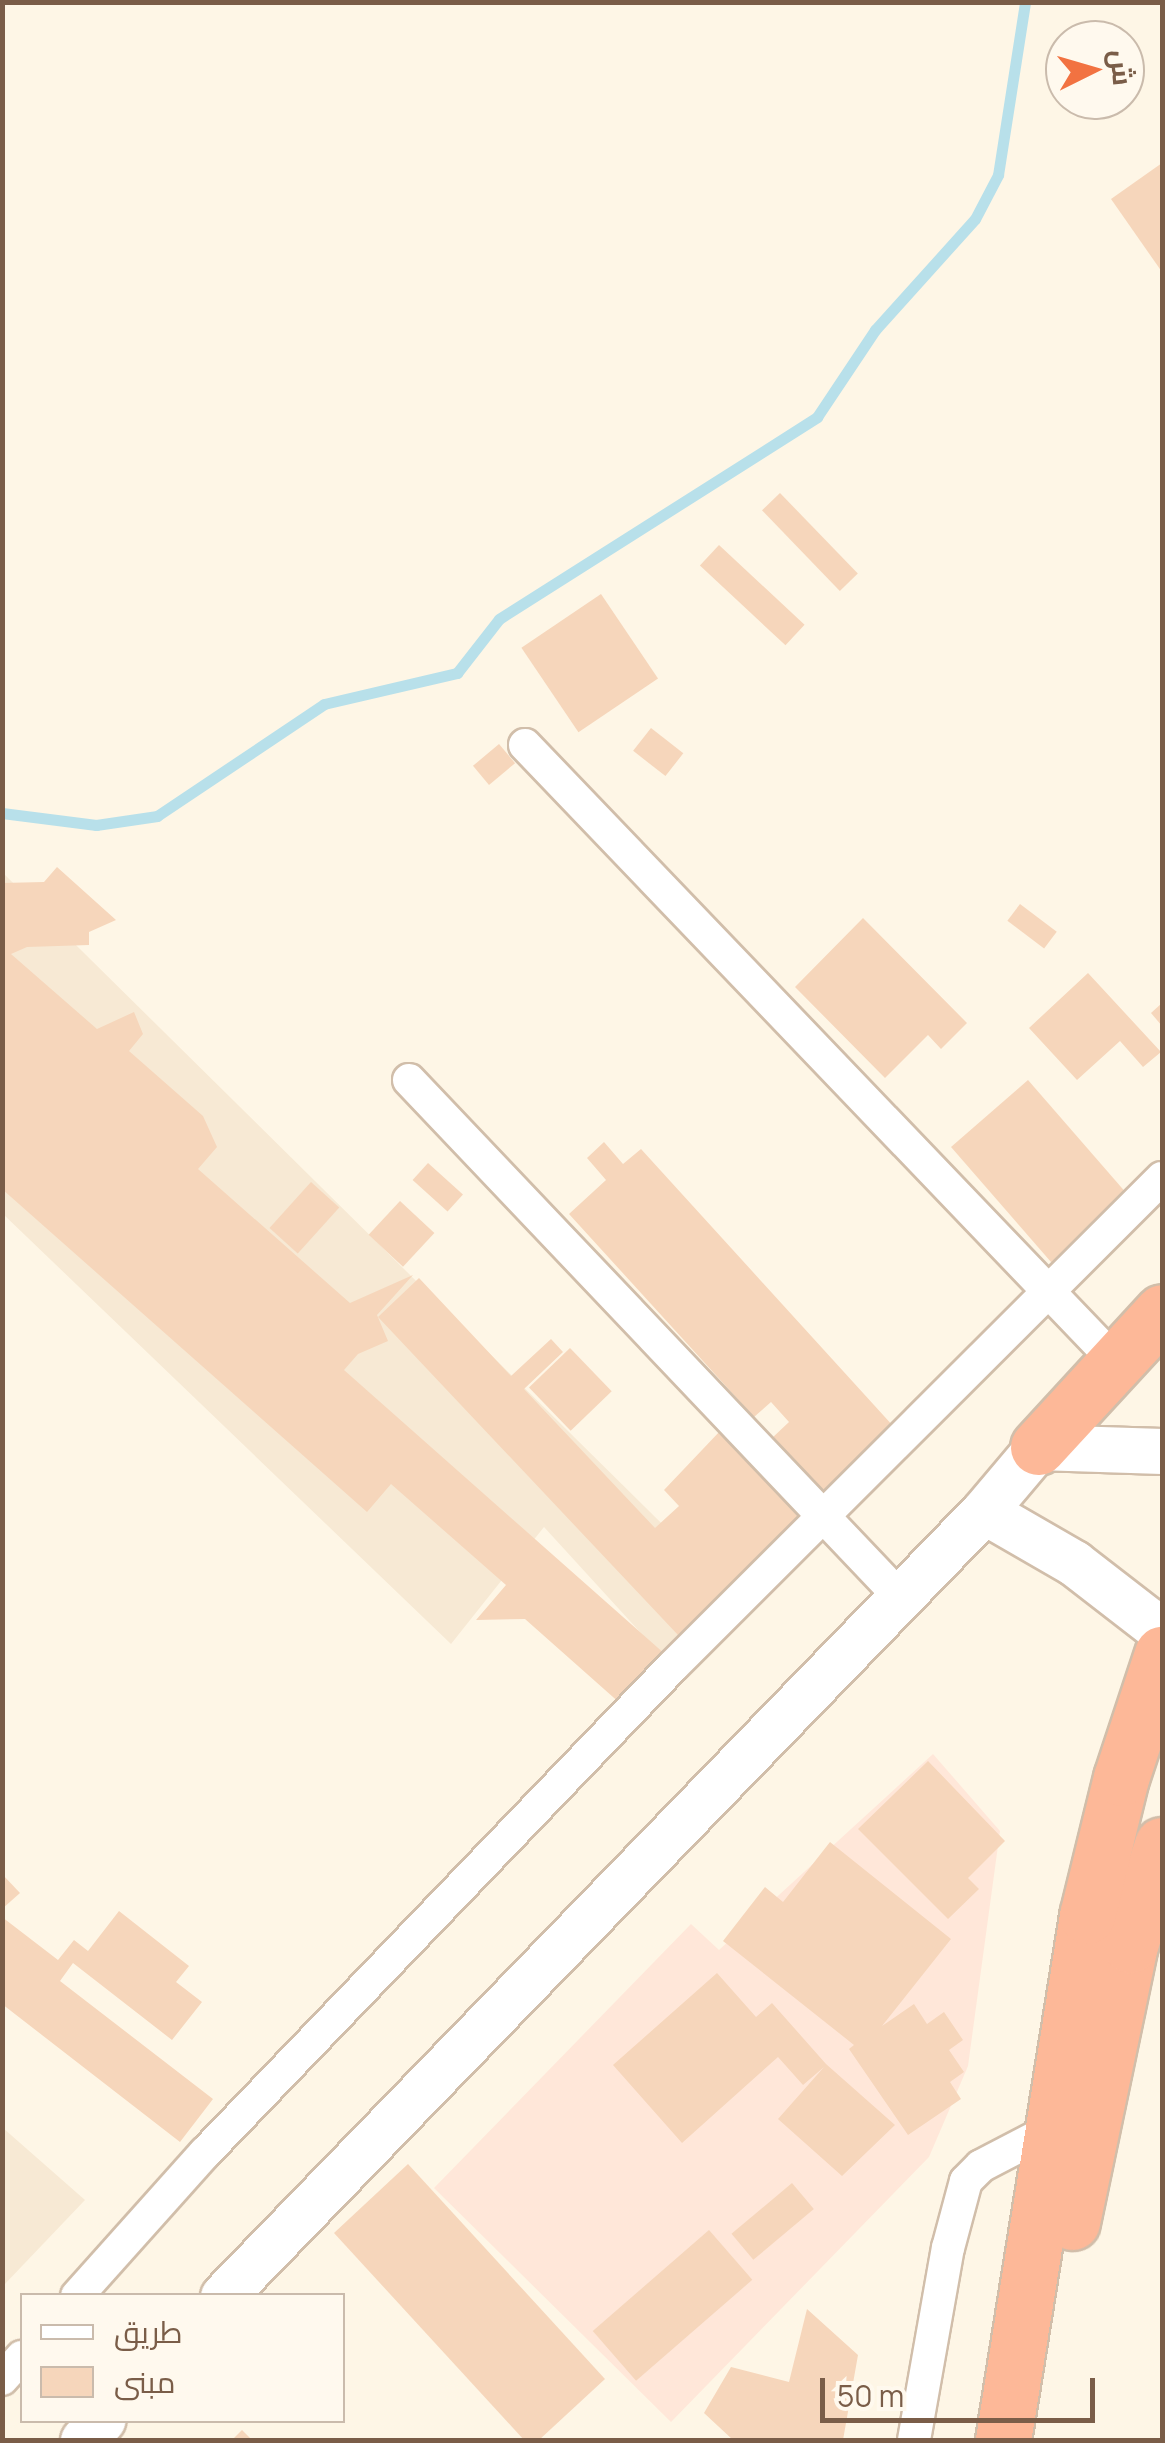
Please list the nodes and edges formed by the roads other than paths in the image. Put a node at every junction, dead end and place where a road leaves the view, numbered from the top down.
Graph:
1 (524, 745) dead end
2 (409, 1080) dead end
3 (1162, 1178) edge
4 (1051, 1292) junction
5 (1162, 1312) edge
6 (1116, 1362) junction
7 (1038, 1448) junction
8 (1162, 1450) edge
9 (984, 1511) junction
10 (826, 1517) junction
11 (900, 1597) junction
12 (1162, 1631) edge
13 (1162, 1654) edge
14 (1162, 1846) edge
15 (1052, 2130) junction
16 (80, 2293) edge
17 (226, 2293) edge
18 (20, 2359) edge
19 (2, 2379) edge
20 (914, 2440) edge
21 (1003, 2440) edge
22 (1027, 2440) edge

1 - 4 street
2 - 10 street
3 - 4 street
4 - 6 street
4 - 10 street
5 - 6 highway
6 - 7 highway
7 - 8 street
7 - 9 street
9 - 11 street
9 - 12 street
10 - 11 street
10 - 16 street
11 - 17 street
13 - 15 highway
14 - 22 highway
15 - 20 street
15 - 21 highway
18 - 19 street

